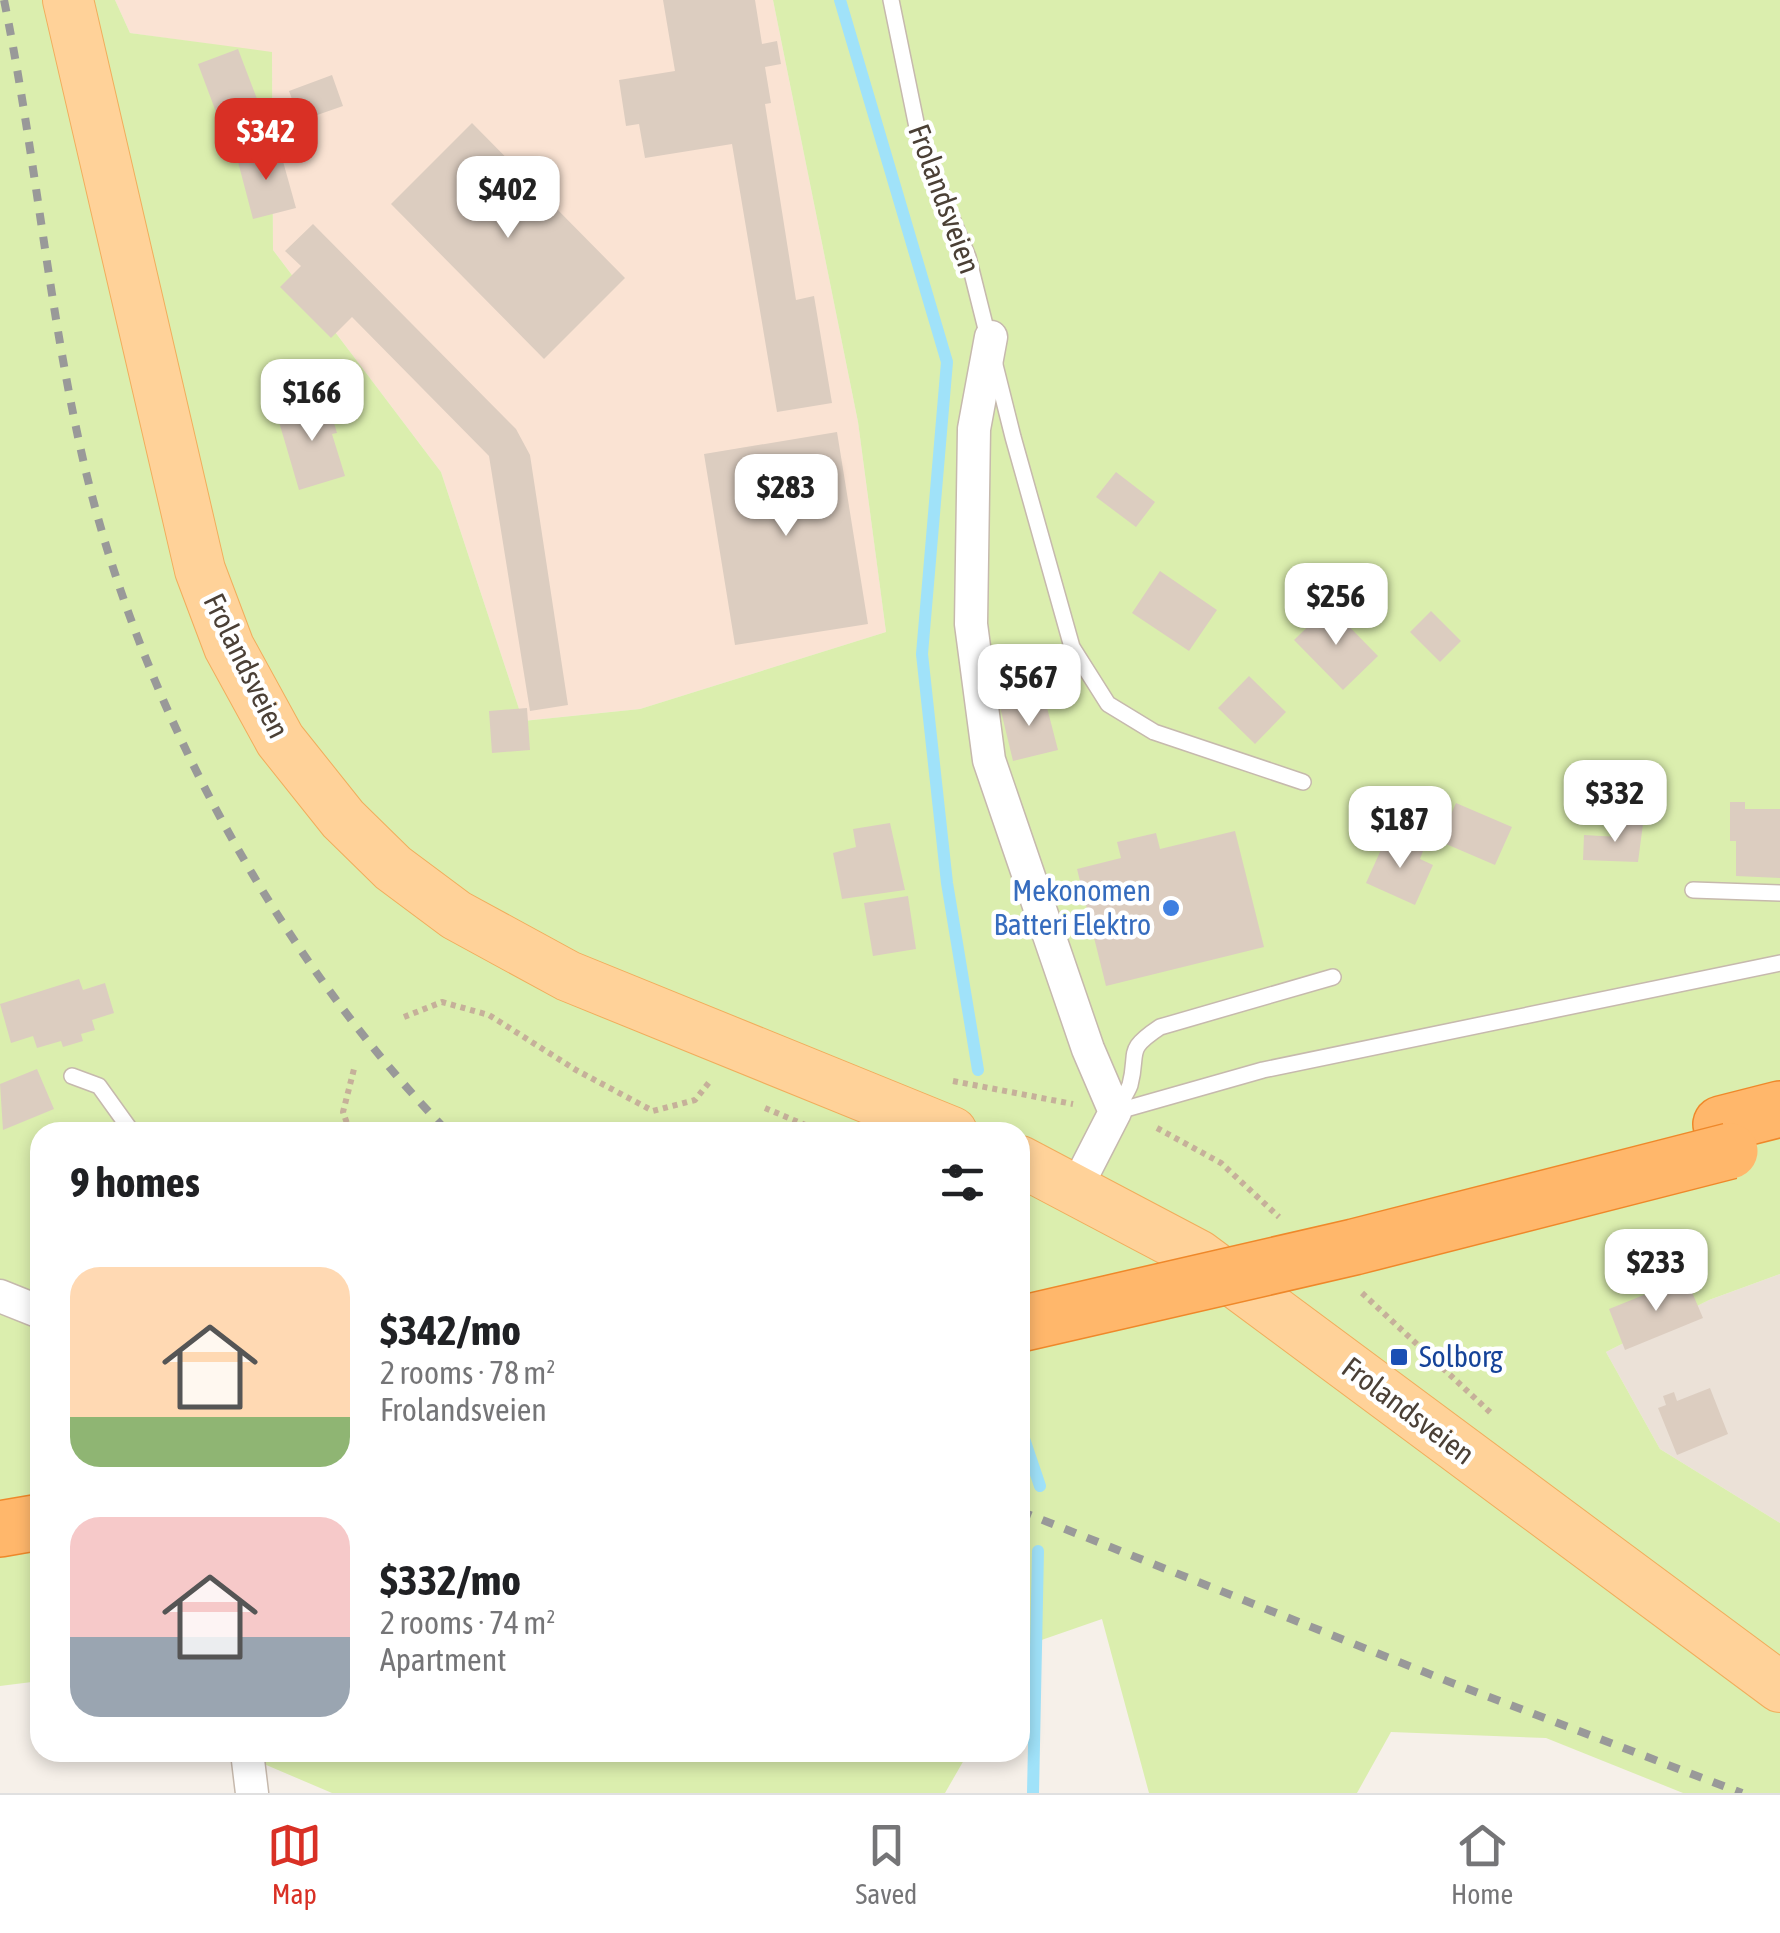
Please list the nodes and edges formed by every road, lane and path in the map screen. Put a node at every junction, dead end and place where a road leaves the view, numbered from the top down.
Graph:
1 (68, 0) edge
2 (891, 0) edge
3 (991, 338) junction
4 (1303, 782) dead end
5 (1694, 890) dead end
6 (1780, 893) edge
7 (1780, 963) edge
8 (1333, 976) dead end
9 (404, 1017) dead end
10 (354, 1069) dead end
11 (716, 1074) dead end
12 (72, 1076) dead end
13 (945, 1080) dead end
14 (1780, 1108) edge
15 (1116, 1112) junction
16 (125, 1122) edge
17 (346, 1122) edge
18 (927, 1122) edge
19 (1744, 1138) edge
20 (1030, 1166) edge
21 (1076, 1188) junction
22 (1291, 1228) dead end
23 (1030, 1292) edge
24 (1361, 1293) dead end
25 (0, 1296) edge
26 (30, 1308) edge
27 (1030, 1322) edge
28 (1503, 1424) dead end
29 (30, 1490) edge
30 (0, 1494) edge
31 (30, 1524) edge
32 (0, 1529) edge
33 (1780, 1687) edge
34 (248, 1762) edge
35 (252, 1793) edge

1 - 18 main road, Frolandsveien
2 - 3 lane, Frolandsveien
3 - 4 lane, Frolandsveien
3 - 15 street
5 - 6 lane
7 - 15 lane
8 - 15 lane
9 - 11 path
10 - 17 path
12 - 16 lane
13 - 15 path
14 - 19 highway
15 - 21 street
15 - 22 path
19 - 23 highway
19 - 27 highway, bridge
20 - 21 main road, Frolandsveien
21 - 33 main road, Frolandsveien
24 - 28 path
25 - 26 street
29 - 30 highway
31 - 32 highway
34 - 35 street

